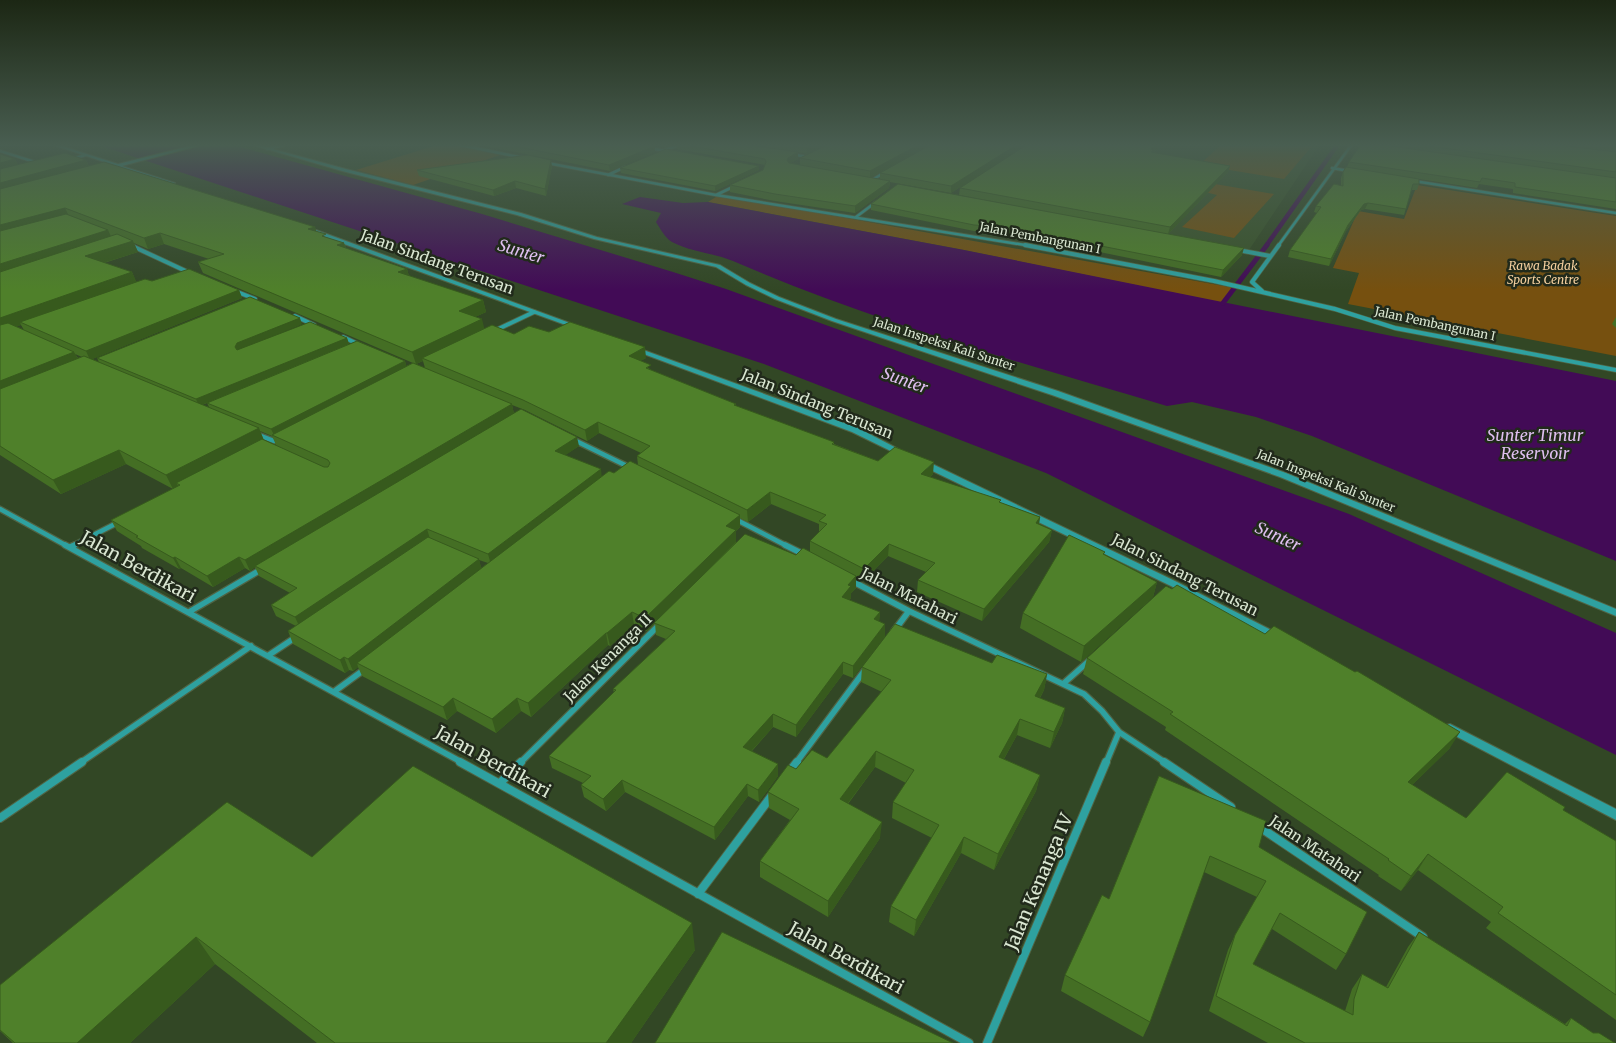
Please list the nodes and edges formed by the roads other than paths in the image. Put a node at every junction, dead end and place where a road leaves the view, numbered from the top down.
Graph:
1 (438, 193) edge
2 (703, 193) edge
3 (721, 193) edge
4 (1317, 193) edge
5 (1487, 193) edge
6 (716, 195) junction
7 (877, 202) edge
8 (1616, 213) edge
9 (856, 217) junction
10 (312, 231) edge
11 (123, 241) edge
12 (1235, 249) edge
13 (1269, 255) junction
14 (185, 270) junction
15 (176, 274) edge
16 (193, 274) edge
17 (227, 288) edge
18 (1262, 291) junction
19 (253, 298) junction
20 (244, 302) edge
21 (261, 302) edge
22 (534, 312) junction
23 (287, 313) edge
24 (312, 324) junction
25 (320, 327) edge
26 (303, 328) edge
27 (589, 332) edge
28 (336, 334) edge
29 (486, 334) edge
30 (359, 344) junction
31 (626, 346) edge
32 (350, 348) edge
33 (368, 348) edge
34 (1616, 370) edge
35 (251, 432) edge
36 (566, 436) edge
37 (283, 437) edge
38 (274, 441) junction
39 (266, 445) edge
40 (626, 466) junction
41 (634, 470) edge
42 (618, 472) edge
43 (0, 508) edge
44 (731, 517) edge
45 (125, 518) edge
46 (756, 529) junction
47 (748, 536) edge
48 (70, 547) junction
49 (807, 556) edge
50 (271, 564) edge
51 (841, 575) edge
52 (909, 611) junction
53 (189, 612) junction
54 (1616, 613) edge
55 (663, 621) edge
56 (302, 633) edge
57 (891, 635) edge
58 (1289, 644) edge
59 (251, 646) junction
60 (269, 655) junction
61 (1093, 657) edge
62 (868, 666) edge
63 (366, 667) edge
64 (1064, 683) junction
65 (335, 691) junction
66 (1439, 722) edge
67 (1119, 732) junction
68 (786, 776) edge
69 (500, 783) junction
70 (780, 784) edge
71 (1235, 810) edge
72 (1616, 815) edge
73 (0, 818) edge
74 (1251, 821) edge
75 (698, 894) junction
76 (1433, 943) edge
77 (969, 1043) edge
78 (987, 1043) edge

1 - 54 street, Jalan Inspeksi Kali Sunter
2 - 6 street, Jalan Pembangunan I
3 - 6 street
4 - 13 street
5 - 8 street
6 - 9 street, Jalan Pembangunan I
7 - 9 street
9 - 18 street, Jalan Pembangunan I
10 - 22 street, Jalan Sindang Terusan
11 - 14 street
12 - 13 street
13 - 18 street
14 - 15 street
14 - 16 street
17 - 19 street
18 - 34 street, Jalan Pembangunan I
19 - 20 street
19 - 21 street
22 - 27 street, Jalan Sindang Terusan
22 - 29 street
23 - 24 street
24 - 25 street
24 - 26 street
28 - 30 street
30 - 32 street
30 - 33 street
31 - 58 street, Jalan Sindang Terusan
35 - 38 street
36 - 40 street
37 - 38 street
38 - 39 street
40 - 41 street
40 - 42 street
43 - 48 street, Jalan Berdikari
44 - 46 street
45 - 48 street
46 - 47 street
46 - 49 street
48 - 53 street, Jalan Berdikari
50 - 53 street
51 - 52 street, Jalan Matahari
52 - 57 street
52 - 64 street, Jalan Matahari
53 - 59 street, Jalan Berdikari
55 - 69 street, Jalan Kenanga II
56 - 60 street
59 - 60 street, Jalan Berdikari
59 - 73 street
60 - 65 street, Jalan Berdikari
61 - 64 street
62 - 68 street
63 - 65 street
64 - 67 street, Jalan Matahari
65 - 69 street, Jalan Berdikari
66 - 72 street
67 - 71 street, Jalan Matahari
67 - 78 street, Jalan Kenanga IV
69 - 75 street, Jalan Berdikari
70 - 75 street
74 - 76 street, Jalan Matahari
75 - 77 street, Jalan Berdikari

